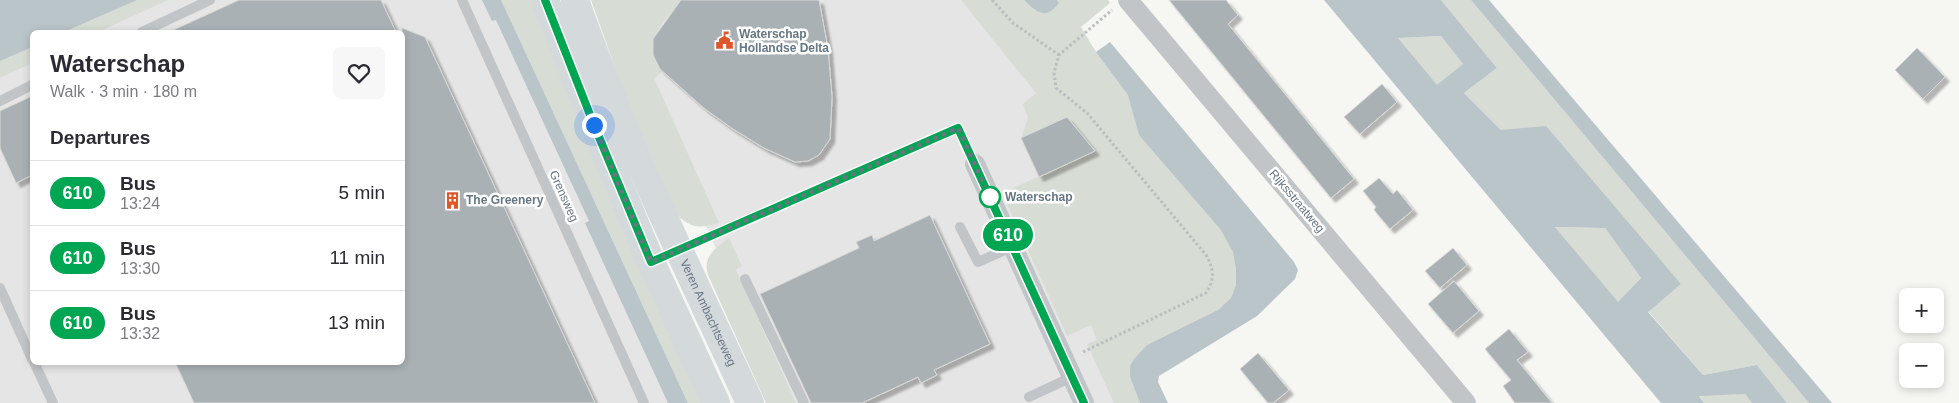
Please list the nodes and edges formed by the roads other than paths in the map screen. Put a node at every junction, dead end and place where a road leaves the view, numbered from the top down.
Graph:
1 (210, 0) edge
2 (462, 0) edge
3 (546, 0) edge
4 (575, 0) edge
5 (1121, 4) edge
6 (146, 30) edge
7 (30, 86) edge
8 (0, 101) edge
9 (975, 164) joint
10 (960, 227) dead end
11 (1014, 246) junction
12 (680, 249) junction
13 (651, 262) junction
14 (745, 279) dead end
15 (0, 288) edge
16 (30, 355) edge
17 (35, 365) edge
18 (1068, 369) junction
19 (1029, 397) dead end
20 (53, 403) edge
21 (644, 403) edge
22 (716, 403) edge
23 (750, 403) edge
24 (804, 403) edge
25 (1084, 403) edge
26 (1466, 403) edge

1 - 6 lane
2 - 21 lane, Grensweg
3 - 13 main road
4 - 12 main road, Veren Ambachtseweg
5 - 26 street, Rijksstraatweg
7 - 8 lane
9 - 11 street
9 - 12 lane
10 - 11 lane
11 - 18 street
12 - 13 lane
12 - 23 main road, Veren Ambachtseweg
13 - 22 main road
14 - 24 lane
15 - 16 lane
17 - 20 lane
18 - 19 lane
18 - 25 street

